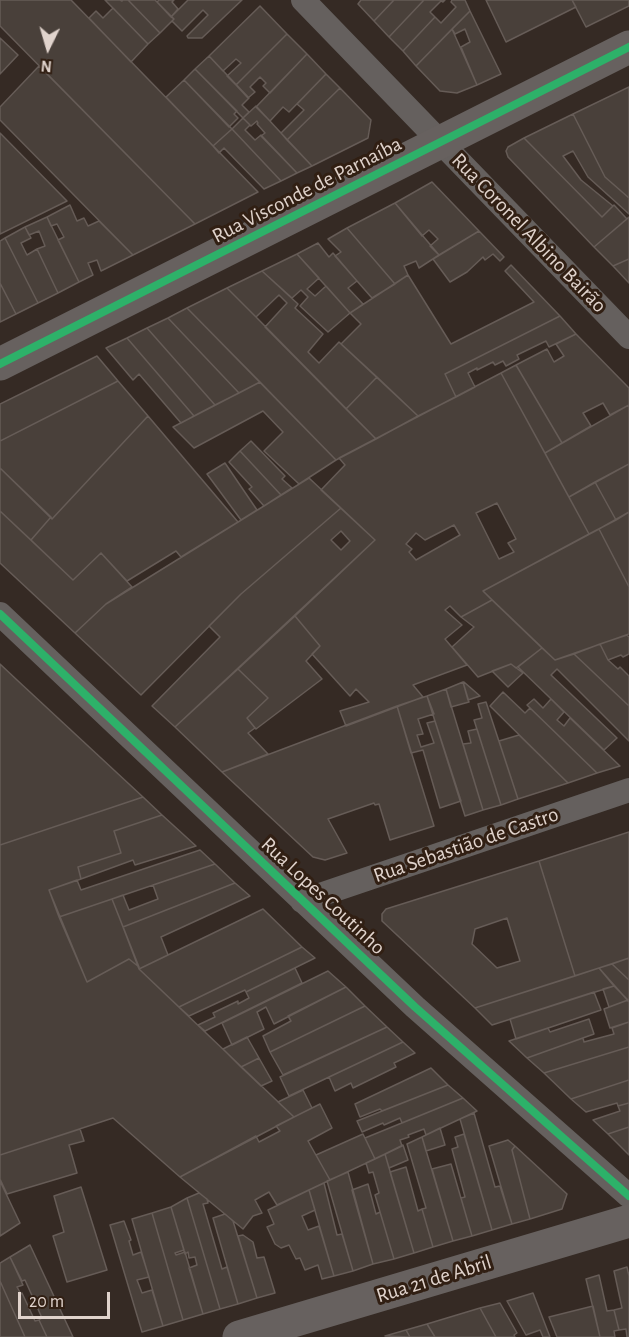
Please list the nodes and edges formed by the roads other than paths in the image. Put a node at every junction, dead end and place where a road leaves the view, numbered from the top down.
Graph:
1 (303, 0) edge
2 (629, 47) edge
3 (441, 142) junction
4 (629, 337) edge
5 (0, 364) edge
6 (0, 614) edge
7 (629, 790) edge
8 (302, 901) junction
9 (629, 1196) edge
10 (629, 1221) edge
11 (239, 1337) edge

1 - 3 street, Rua Coronel Albino Bairão
2 - 3 street, Rua Visconde de Parnaíba
3 - 4 street, Rua Coronel Albino Bairão
3 - 5 street, Rua Visconde de Parnaíba
6 - 8 street, Rua Lopes Coutinho
7 - 8 street, Rua Sebastião de Castro
8 - 9 street, Rua Lopes Coutinho
10 - 11 street, Rua 21 de Abril

